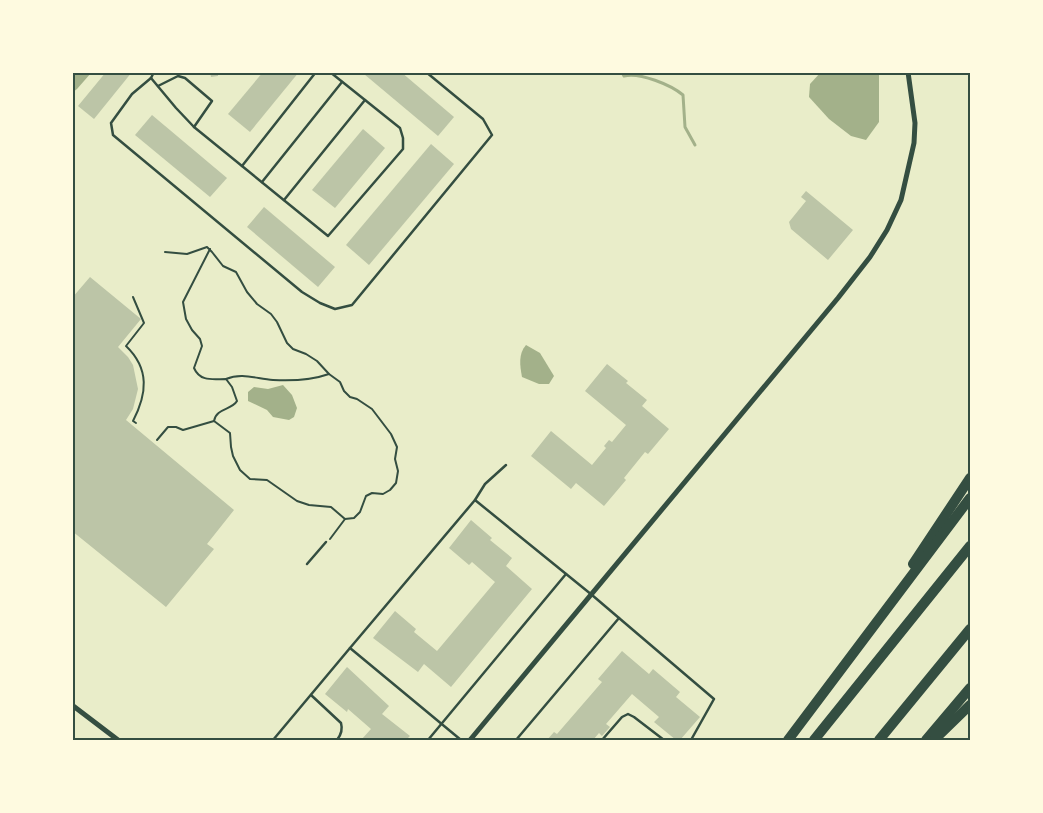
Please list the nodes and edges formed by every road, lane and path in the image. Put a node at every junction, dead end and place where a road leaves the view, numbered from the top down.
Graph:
1 (154, 72) edge
2 (316, 72) edge
3 (330, 72) edge
4 (426, 72) edge
5 (908, 72) edge
6 (151, 78) junction
7 (342, 82) junction
8 (158, 86) junction
9 (365, 100) junction
10 (194, 127) junction
11 (242, 166) junction
12 (262, 182) junction
13 (284, 200) junction
14 (210, 250) junction
15 (165, 252) dead end
16 (132, 297) dead end
17 (329, 374) junction
18 (226, 378) junction
19 (214, 421) junction
20 (136, 423) dead end
21 (157, 440) dead end
22 (506, 465) dead end
23 (970, 478) edge
24 (970, 498) edge
25 (475, 500) junction
26 (346, 520) junction
27 (326, 542) joint
28 (970, 546) edge
29 (308, 564) dead end
30 (566, 574) junction
31 (592, 595) junction
32 (886, 609) junction
33 (619, 618) junction
34 (970, 629) edge
35 (350, 648) junction
36 (970, 688) edge
37 (311, 695) junction
38 (72, 705) edge
39 (970, 705) edge
40 (442, 724) junction
41 (118, 740) edge
42 (273, 740) edge
43 (336, 740) edge
44 (428, 740) edge
45 (461, 740) edge
46 (470, 740) edge
47 (516, 740) edge
48 (602, 740) edge
49 (664, 740) edge
50 (691, 740) edge
51 (788, 740) edge
52 (814, 740) edge
53 (879, 740) edge
54 (926, 740) edge
55 (934, 740) edge

1 - 6 lane
2 - 11 lane
3 - 7 lane
4 - 6 lane
5 - 31 street
6 - 8 lane
7 - 9 lane
7 - 12 lane
8 - 10 lane
8 - 10 lane
9 - 13 lane
9 - 13 lane
10 - 11 lane
11 - 12 lane
12 - 13 lane
14 - 15 path
14 - 17 path
14 - 18 path
16 - 20 path
17 - 18 path
17 - 26 path
18 - 19 path
19 - 21 path
19 - 26 path
22 - 25 lane
23 - 32 highway
24 - 32 highway
25 - 30 lane
25 - 35 lane
26 - 27 path
27 - 29 lane
28 - 52 highway
30 - 31 lane
30 - 40 lane
31 - 33 lane
31 - 46 street
32 - 51 highway
33 - 47 lane
33 - 50 lane
34 - 53 highway
35 - 37 lane
35 - 40 lane
36 - 54 highway
37 - 42 lane
37 - 43 lane
38 - 41 street
39 - 55 highway
40 - 44 lane
40 - 45 lane
48 - 49 lane

